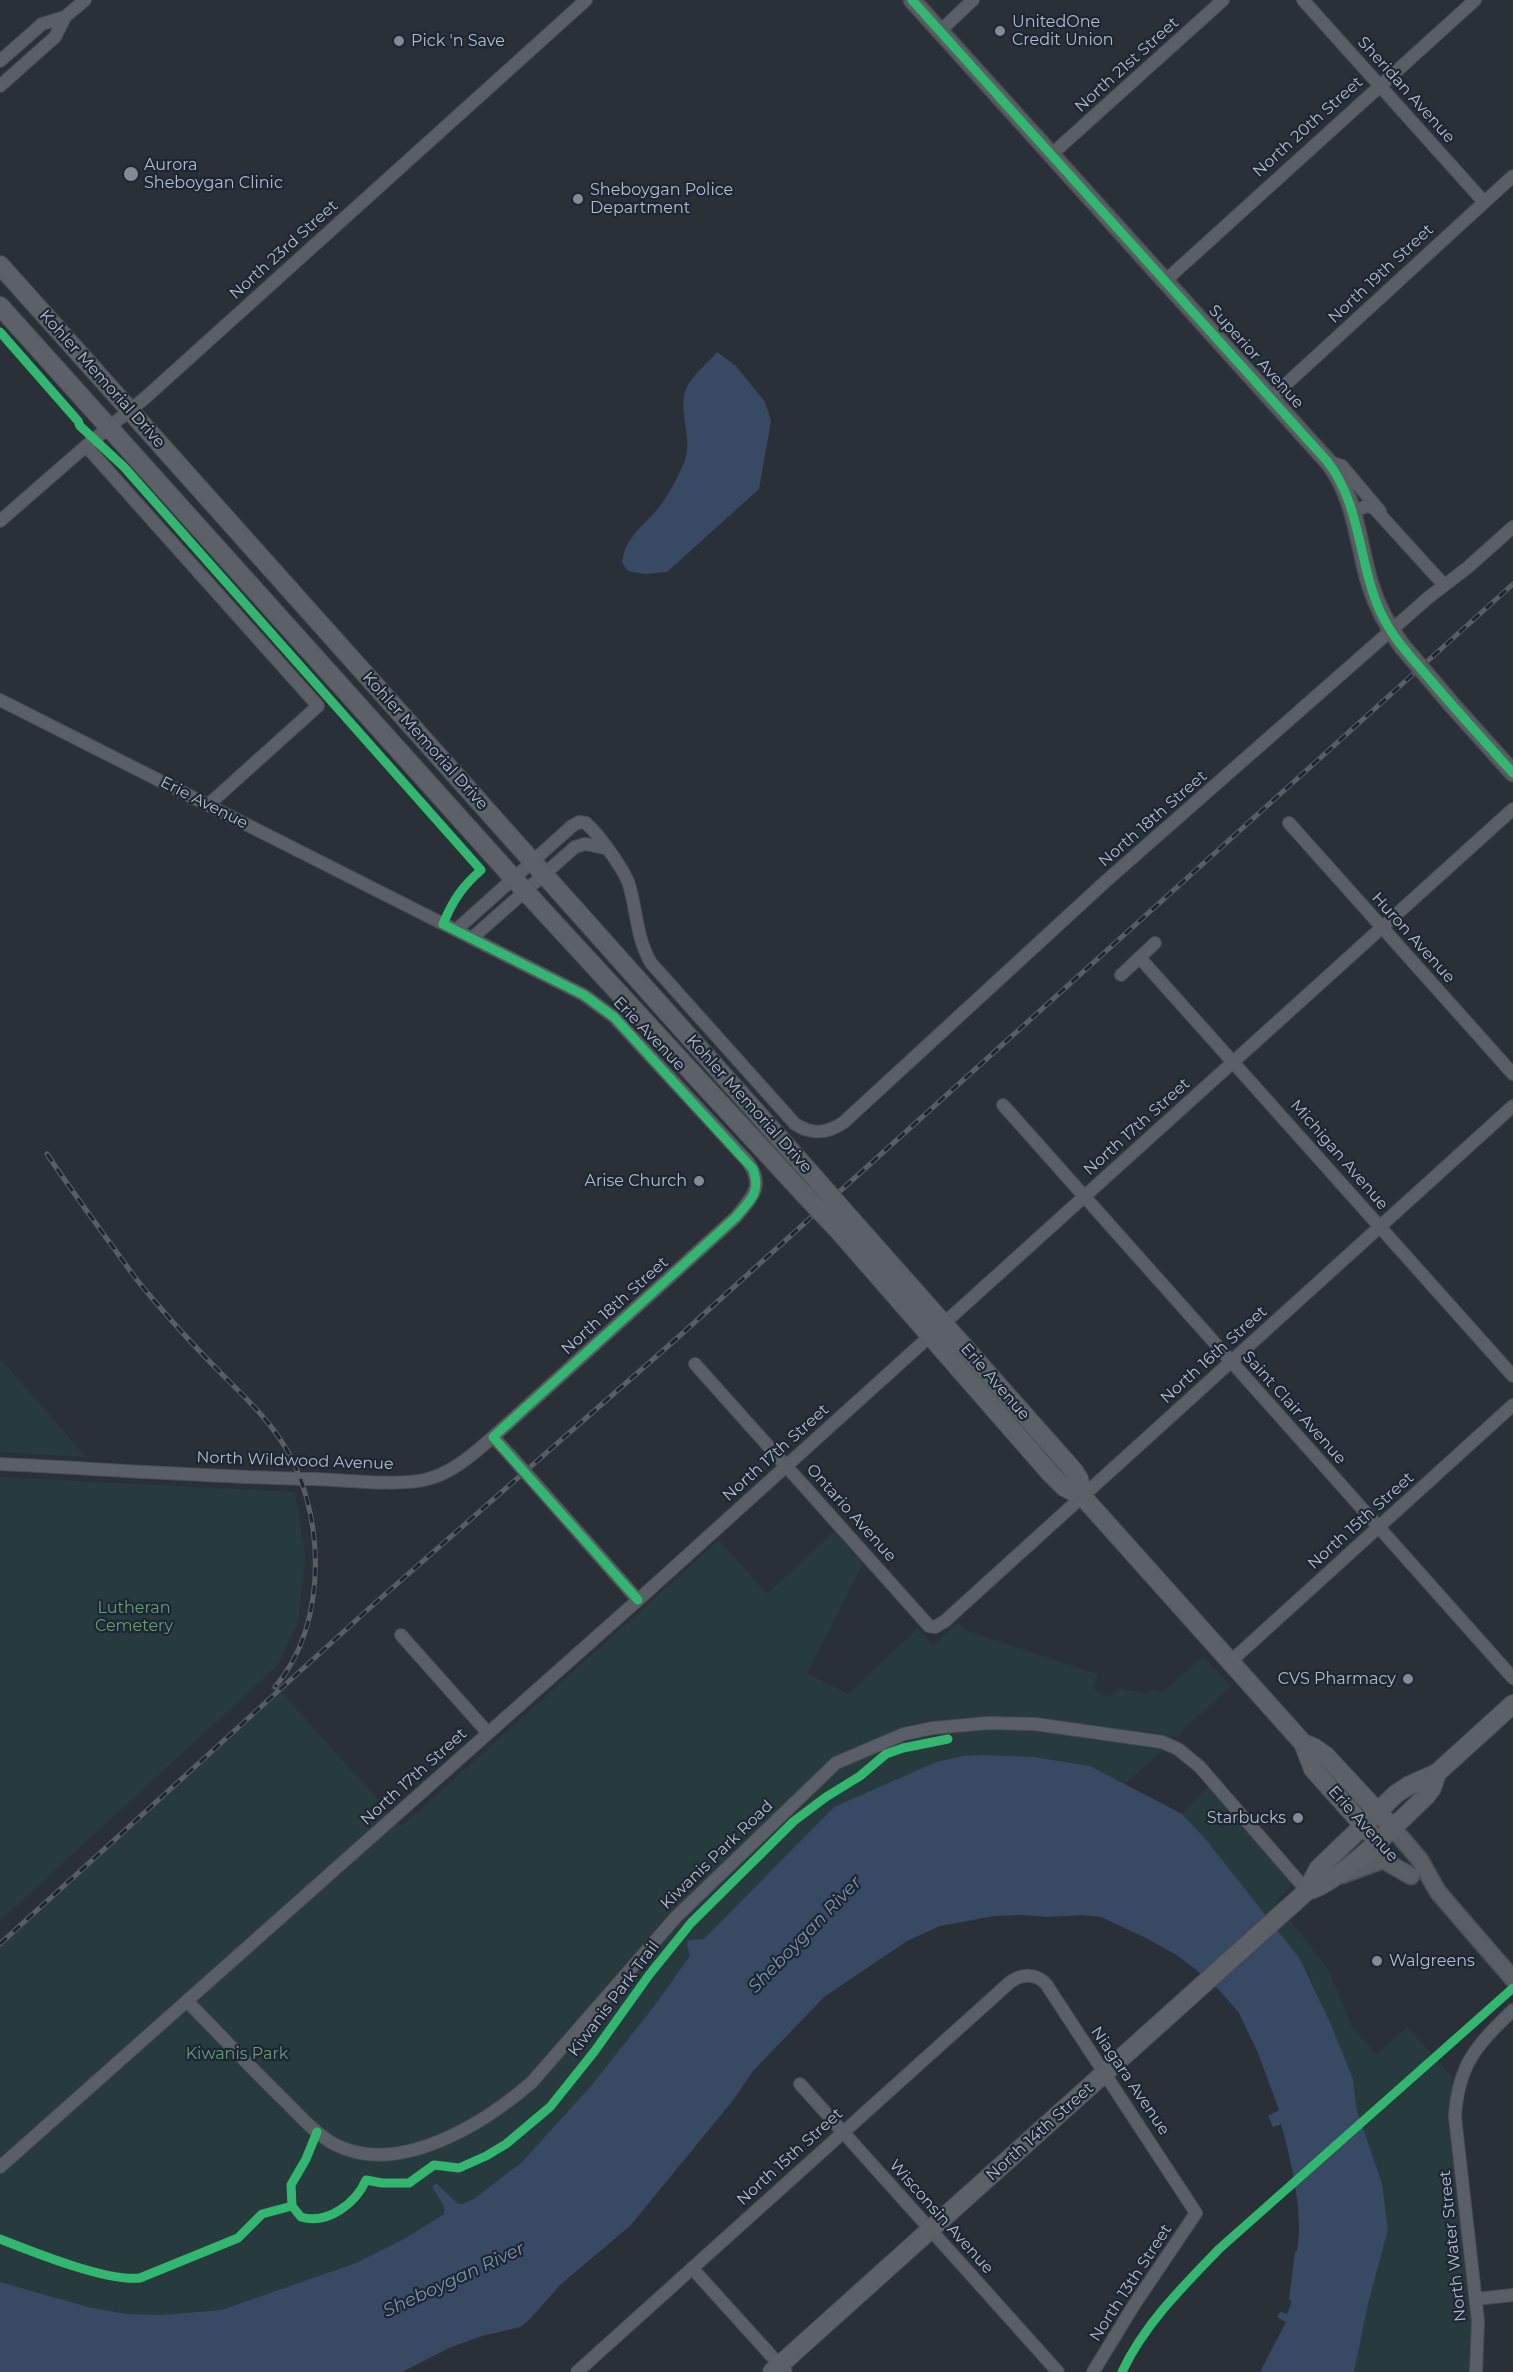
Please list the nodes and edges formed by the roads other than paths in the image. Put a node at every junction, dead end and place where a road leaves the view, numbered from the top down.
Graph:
1 (85, 0) edge
2 (586, 0) edge
3 (912, 0) edge
4 (973, 0) edge
5 (1223, 0) edge
6 (1303, 0) edge
7 (1475, 0) edge
8 (65, 17) junction
9 (940, 31) junction
10 (1, 59) edge
11 (5, 75) edge
12 (1380, 84) junction
13 (0, 86) edge
14 (1052, 154) junction
15 (1513, 176) edge
16 (1484, 202) junction
17 (0, 265) edge
18 (1166, 280) junction
19 (0, 306) edge
20 (1272, 397) junction
21 (130, 411) junction
22 (109, 428) junction
23 (86, 446) junction
24 (1329, 462) junction
25 (1352, 512) junction
26 (0, 521) edge
27 (1390, 523) junction
28 (1513, 528) edge
29 (1444, 585) junction
30 (1390, 631) junction
31 (0, 700) edge
32 (1513, 773) edge
33 (208, 805) junction
34 (1513, 809) edge
35 (1289, 823) dead end
36 (605, 848) junction
37 (538, 868) junction
38 (519, 885) junction
39 (1382, 928) junction
40 (456, 930) junction
41 (472, 938) junction
42 (1155, 943) dead end
43 (1140, 958) junction
44 (1121, 975) dead end
45 (1234, 1062) junction
46 (1513, 1074) edge
47 (1003, 1105) dead end
48 (1513, 1106) edge
49 (754, 1195) joint
50 (1084, 1196) junction
51 (844, 1223) junction
52 (1380, 1227) junction
53 (937, 1330) junction
54 (1231, 1362) junction
55 (695, 1364) dead end
56 (1513, 1376) edge
57 (1513, 1405) edge
58 (493, 1437) junction
59 (0, 1464) edge
60 (787, 1466) junction
61 (1083, 1497) junction
62 (1379, 1527) junction
63 (638, 1600) junction
64 (935, 1627) joint
65 (401, 1635) dead end
66 (1230, 1662) junction
67 (1513, 1678) edge
68 (1513, 1704) edge
69 (489, 1733) junction
70 (1303, 1743) junction
71 (1437, 1773) junction
72 (1377, 1811) junction
73 (1363, 1825) junction
74 (1392, 1827) junction
75 (1377, 1840) junction
76 (1336, 1876) junction
77 (1411, 1876) junction
78 (1307, 1891) junction
79 (1438, 1892) junction
80 (1030, 1976) joint
81 (1513, 1979) edge
82 (187, 2001) junction
83 (1513, 2010) edge
84 (1105, 2073) junction
85 (800, 2084) dead end
86 (843, 2132) junction
87 (0, 2167) edge
88 (1196, 2213) joint
89 (930, 2230) junction
90 (692, 2268) junction
91 (1513, 2295) edge
92 (1476, 2299) junction
93 (779, 2370) edge
94 (577, 2372) edge
95 (1058, 2372) edge
96 (1094, 2372) edge
97 (1476, 2372) edge

1 - 8 street
2 - 21 street, North 23rd Street
3 - 9 street, Superior Avenue
4 - 9 street
5 - 14 street, North 21st Street
6 - 12 street, Sheridan Avenue
7 - 12 street, North 20th Street
8 - 10 street
8 - 11 street
9 - 14 street, Superior Avenue
10 - 11 street
11 - 13 street
12 - 16 street, Sheridan Avenue
12 - 18 street, North 20th Street
14 - 18 street, Superior Avenue
15 - 16 street, North 19th Street
16 - 20 street, North 19th Street
17 - 21 main road, Kohler Memorial Drive
18 - 20 street, Superior Avenue
19 - 22 main road, Kohler Memorial Drive
20 - 24 street, Superior Avenue
21 - 22 street, North 23rd Street
21 - 37 main road, Kohler Memorial Drive
22 - 23 street, North 23rd Street
22 - 38 main road, Kohler Memorial Drive
23 - 26 street, North 23rd Street
23 - 33 street
24 - 25 street, Superior Avenue
24 - 27 street
25 - 27 street
25 - 30 street, Superior Avenue
27 - 29 street
28 - 29 street, North 18th Street
29 - 30 street, North 18th Street
30 - 32 street, Superior Avenue, bridge
30 - 36 street, North 18th Street
31 - 33 street, Erie Avenue
33 - 40 street, Erie Avenue
34 - 39 street, North 17th Street
35 - 39 street, Huron Avenue
36 - 37 street
36 - 37 street
37 - 38 street
37 - 51 main road, Kohler Memorial Drive, bridge
38 - 40 street
38 - 41 street
38 - 51 main road, Kohler Memorial Drive, bridge
39 - 45 street, North 17th Street
39 - 46 street, Huron Avenue
40 - 41 street, Erie Avenue
41 - 49 street, Erie Avenue
42 - 43 street
43 - 44 street
43 - 45 street, Michigan Avenue
45 - 50 street, North 17th Street
45 - 52 street, Michigan Avenue
47 - 50 street, Saint Clair Avenue
48 - 52 street, North 16th Street
49 - 58 street, North 18th Street
50 - 53 street, North 17th Street
50 - 54 street, Saint Clair Avenue
51 - 53 main road, Erie Avenue
52 - 54 street, North 16th Street
52 - 56 street, Michigan Avenue
53 - 60 street, North 17th Street
53 - 61 main road, Erie Avenue
54 - 61 street, North 16th Street
54 - 62 street, Saint Clair Avenue
55 - 60 street, Ontario Avenue
57 - 62 street, North 15th Street
58 - 59 street, North Wildwood Avenue
58 - 63 street, bridge
60 - 63 street, North 17th Street
60 - 64 street, Ontario Avenue
61 - 64 street, North 16th Street
61 - 66 main road, Erie Avenue
62 - 66 street, North 15th Street
62 - 67 street, Saint Clair Avenue
63 - 69 street, North 17th Street
65 - 69 street
66 - 70 main road, Erie Avenue
68 - 71 main road, North 14th Street
69 - 82 street, North 17th Street
70 - 72 main road, Erie Avenue
70 - 73 main road, Erie Avenue
71 - 72 main road, North 14th Street
71 - 74 main road, North 14th Street
72 - 73 main road, North 14th Street
72 - 74 main road, Erie Avenue
73 - 75 main road, Erie Avenue
73 - 78 main road, North 14th Street
74 - 75 main road, North 14th Street
74 - 79 street, Erie Avenue
75 - 76 main road, North 14th Street
75 - 77 street, Erie Avenue
76 - 77 street
76 - 78 main road, North 14th Street
77 - 79 street, Erie Avenue
78 - 82 street, Kiwanis Park Road
78 - 84 main road, North 14th Street
79 - 81 street, Erie Avenue
80 - 84 street, Niagara Avenue
80 - 86 street, North 15th Street
82 - 87 street, North 17th Street
83 - 92 street, North Water Street
84 - 88 street, Niagara Avenue
84 - 89 main road, North 14th Street
85 - 86 street, Wisconsin Avenue
86 - 89 street, Wisconsin Avenue
86 - 90 street, North 15th Street
88 - 96 street, North 13th Street
89 - 93 main road, North 14th Street
89 - 95 street, Wisconsin Avenue
90 - 93 street
90 - 94 street, North 15th Street
91 - 92 street
92 - 97 street, North Water Street

